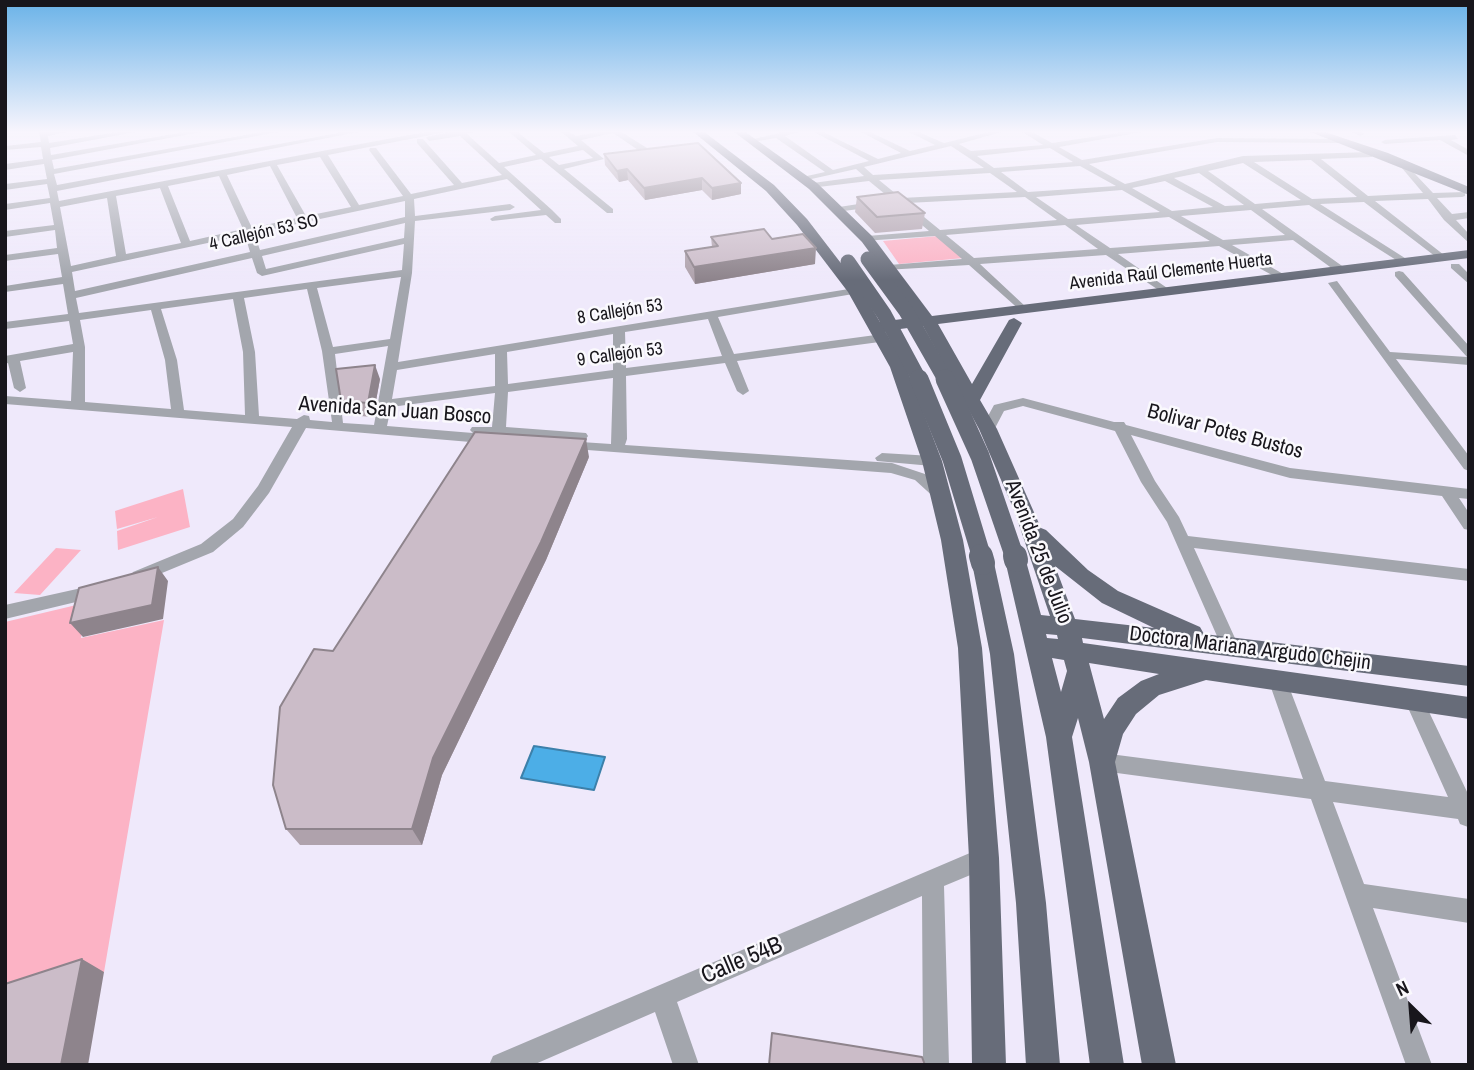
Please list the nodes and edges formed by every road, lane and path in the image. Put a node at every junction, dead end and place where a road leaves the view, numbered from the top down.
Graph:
1 (51, 181) edge
2 (74, 181) edge
3 (95, 181) edge
4 (148, 181) edge
5 (197, 181) edge
6 (225, 181) edge
7 (282, 181) edge
8 (339, 181) edge
9 (396, 181) edge
10 (455, 181) edge
11 (487, 181) edge
12 (514, 181) edge
13 (573, 181) edge
14 (761, 181) edge
15 (776, 181) edge
16 (792, 181) edge
17 (805, 181) edge
18 (812, 181) edge
19 (834, 181) edge
20 (875, 181) edge
21 (1008, 181) edge
22 (1113, 181) edge
23 (1153, 181) edge
24 (1172, 181) edge
25 (1218, 181) edge
26 (1278, 181) edge
27 (1342, 181) edge
28 (1415, 181) edge
29 (808, 183) junction
30 (1463, 186) edge
31 (5, 187) edge
32 (149, 187) junction
33 (164, 187) junction
34 (460, 187) junction
35 (1124, 187) junction
36 (52, 189) junction
37 (1027, 194) junction
38 (112, 197) junction
39 (1428, 197) junction
40 (409, 198) junction
41 (1363, 198) junction
42 (899, 201) junction
43 (1312, 202) junction
44 (5, 207) edge
45 (510, 207) dead end
46 (1255, 207) junction
47 (358, 209) junction
48 (839, 210) junction
49 (1224, 210) junction
50 (610, 211) dead end
51 (549, 212) junction
52 (1171, 214) junction
53 (1469, 215) edge
54 (1447, 218) junction
55 (303, 220) junction
56 (558, 221) dead end
57 (1067, 222) junction
58 (58, 227) junction
59 (409, 230) junction
60 (249, 232) junction
61 (937, 233) junction
62 (5, 234) edge
63 (1297, 237) junction
64 (867, 239) junction
65 (1469, 240) edge
66 (1223, 243) junction
67 (187, 245) junction
68 (62, 250) junction
69 (1109, 252) junction
70 (257, 253) junction
71 (1469, 254) edge
72 (1440, 257) junction
73 (5, 258) edge
74 (122, 258) junction
75 (972, 262) junction
76 (1462, 265) edge
77 (889, 268) junction
78 (1401, 268) junction
79 (407, 273) junction
80 (66, 275) junction
81 (1337, 276) junction
82 (1281, 277) junction
83 (1469, 281) edge
84 (311, 285) junction
85 (5, 289) edge
86 (855, 291) junction
87 (1166, 292) junction
88 (238, 295) junction
89 (70, 296) junction
90 (155, 306) junction
91 (712, 315) junction
92 (74, 316) junction
93 (1018, 316) junction
94 (928, 322) junction
95 (5, 326) edge
96 (619, 330) junction
97 (876, 335) junction
98 (395, 342) junction
99 (79, 347) junction
100 (501, 349) junction
101 (944, 349) junction
102 (328, 351) junction
103 (1469, 354) edge
104 (1385, 355) junction
105 (729, 358) junction
106 (9, 359) edge
107 (1469, 362) edge
108 (392, 367) junction
109 (619, 373) junction
110 (20, 388) dead end
111 (502, 389) junction
112 (743, 391) dead end
113 (5, 393) edge
114 (972, 399) junction
115 (5, 400) edge
116 (78, 402) junction
117 (386, 404) junction
118 (178, 411) junction
119 (252, 417) junction
120 (302, 421) junction
121 (338, 421) junction
122 (381, 425) junction
123 (1119, 425) junction
124 (988, 429) junction
125 (464, 433) junction
126 (496, 436) junction
127 (618, 444) junction
128 (808, 458) junction
129 (932, 461) junction
130 (1469, 466) edge
131 (1447, 492) junction
132 (1469, 494) edge
133 (942, 496) junction
134 (1024, 510) junction
135 (1469, 525) edge
136 (952, 540) junction
137 (1184, 541) junction
138 (1469, 575) edge
139 (5, 612) edge
140 (1034, 634) junction
141 (1230, 647) junction
142 (1074, 649) junction
143 (1002, 654) junction
144 (1213, 670) junction
145 (1469, 676) edge
146 (1276, 679) junction
147 (1414, 701) junction
148 (1469, 708) edge
149 (1059, 737) junction
150 (1102, 762) junction
151 (1318, 790) junction
152 (1467, 813) edge
153 (984, 858) junction
154 (933, 878) junction
155 (1356, 894) junction
156 (1469, 911) edge
157 (662, 995) junction
158 (502, 1065) edge
159 (686, 1065) edge
160 (936, 1065) edge
161 (989, 1065) edge
162 (1043, 1065) edge
163 (1107, 1065) edge
164 (1159, 1065) edge
165 (1419, 1065) edge

1 - 36 street
2 - 36 street
3 - 36 street
4 - 32 street
5 - 33 street
6 - 60 street
7 - 55 street
8 - 47 street
9 - 40 street
10 - 34 street
11 - 34 street
12 - 51 street
13 - 50 street
14 - 86 main road
15 - 143 main road, bridge
16 - 140 main road, Avenida 25 de Julio, bridge
17 - 29 main road, Avenida 25 de Julio
18 - 29 street
19 - 29 street
20 - 42 street
21 - 37 street
22 - 35 street
23 - 35 street
24 - 49 street
25 - 46 street
26 - 43 street
27 - 41 street
28 - 39 street
29 - 48 main road, Avenida 25 de Julio
30 - 39 street
31 - 36 street
32 - 33 street
32 - 38 street
33 - 38 street
33 - 67 street
34 - 40 street
35 - 37 street
35 - 52 street
36 - 38 street
36 - 44 street
36 - 58 street
37 - 42 street
37 - 57 street
38 - 74 street
39 - 41 street
39 - 54 street
40 - 47 street
40 - 59 street
41 - 43 street
41 - 72 street
42 - 48 street
42 - 61 street
43 - 46 street
43 - 78 street
45 - 59 street, 4 Callejón 53 SO
46 - 49 street
46 - 63 street
47 - 55 street
48 - 64 main road, Avenida 25 de Julio
49 - 52 street
51 - 56 street
51 - 59 street
52 - 57 street
52 - 66 street
53 - 54 street
54 - 65 street
55 - 60 street
57 - 61 street
57 - 69 street
58 - 62 street
58 - 68 street
59 - 70 street, 4 Callejón 53 SO
59 - 70 street
59 - 79 street
60 - 67 street
60 - 70 street
61 - 64 street
61 - 75 street
63 - 66 street
63 - 81 street
64 - 77 main road, Avenida 25 de Julio
66 - 69 street
66 - 82 street
67 - 74 street
68 - 73 street
68 - 80 street
69 - 75 street
69 - 87 street
70 - 89 street, 4 Callejón 53 SO
71 - 72 main road, Avenida Raúl Clemente Huerta
72 - 78 main road, Avenida Raúl Clemente Huerta
74 - 80 street
75 - 77 street
75 - 93 street
76 - 78 main road, Avenida Raúl Clemente Huerta
76 - 83 street
77 - 94 main road, Avenida 25 de Julio
78 - 81 main road, Avenida Raúl Clemente Huerta
78 - 103 street
79 - 84 street
79 - 98 street
80 - 85 street
80 - 89 street
81 - 82 main road, Avenida Raúl Clemente Huerta
81 - 93 main road, Avenida Raúl Clemente Huerta
81 - 104 street
82 - 87 main road, Avenida Raúl Clemente Huerta
84 - 88 street
84 - 102 street
86 - 91 street, 8 Callejón 53
86 - 97 main road
87 - 93 main road, Avenida Raúl Clemente Huerta
88 - 90 street
88 - 119 street
89 - 92 street
90 - 92 street
90 - 118 street
91 - 96 street, 8 Callejón 53
91 - 105 street
92 - 95 street
92 - 99 street
93 - 94 main road, Avenida Raúl Clemente Huerta
93 - 114 main road
94 - 97 main road, Avenida Raúl Clemente Huerta
94 - 97 main road
94 - 101 main road, Avenida 25 de Julio
96 - 100 street, 8 Callejón 53
96 - 109 street
97 - 101 main road
97 - 105 street, 9 Callejón 53
97 - 129 main road
98 - 102 street
98 - 108 street
99 - 106 street
99 - 116 street
100 - 108 street, 8 Callejón 53
100 - 111 street
101 - 114 main road, Avenida 25 de Julio
102 - 121 street
104 - 107 street
104 - 130 street
105 - 109 street, 9 Callejón 53
105 - 112 street
106 - 110 street
108 - 117 street
109 - 111 street, 9 Callejón 53
109 - 127 street
111 - 117 street, 9 Callejón 53
111 - 126 street
113 - 116 street, Avenida San Juan Bosco
114 - 124 main road, Avenida 25 de Julio
115 - 116 street, Avenida San Juan Bosco
116 - 118 street, Avenida San Juan Bosco
117 - 122 street
118 - 119 street, Avenida San Juan Bosco
119 - 120 street, Avenida San Juan Bosco
120 - 121 street, Avenida San Juan Bosco
120 - 125 street, Avenida San Juan Bosco
120 - 139 street
121 - 122 street, Avenida San Juan Bosco
122 - 125 street, Avenida San Juan Bosco
123 - 124 street, Bolivar Potes Bustos
123 - 131 street, Bolivar Potes Bustos
123 - 137 street
124 - 134 main road, Avenida 25 de Julio
125 - 126 street, Avenida San Juan Bosco
126 - 127 street, Avenida San Juan Bosco
127 - 128 street, Avenida San Juan Bosco
128 - 129 street, Avenida San Juan Bosco
128 - 133 street, Avenida San Juan Bosco
129 - 133 main road
131 - 132 street, Bolivar Potes Bustos
131 - 135 street
133 - 136 main road
134 - 141 main road
134 - 142 main road, Avenida 25 de Julio
136 - 143 main road
136 - 153 main road
137 - 138 street
137 - 141 street
140 - 142 main road, Doctora Mariana Argudo Chejin
140 - 149 main road, Avenida 25 de Julio
141 - 142 main road, Doctora Mariana Argudo Chejin
141 - 145 main road, Doctora Mariana Argudo Chejin
142 - 144 main road, Doctora Mariana Argudo Chejin
142 - 149 main road
142 - 150 main road, Avenida 25 de Julio
143 - 162 main road
144 - 146 main road, Doctora Mariana Argudo Chejin
144 - 150 main road
146 - 147 main road, Doctora Mariana Argudo Chejin
146 - 151 street
147 - 148 main road, Doctora Mariana Argudo Chejin
147 - 152 street
149 - 163 main road, Avenida 25 de Julio
150 - 151 street
150 - 164 main road, Avenida 25 de Julio
151 - 152 street
151 - 155 street
153 - 154 street, Calle 54B
153 - 161 main road
154 - 157 street, Calle 54B
154 - 160 street
155 - 156 street
155 - 165 street
157 - 158 street, Calle 54B
157 - 159 street

